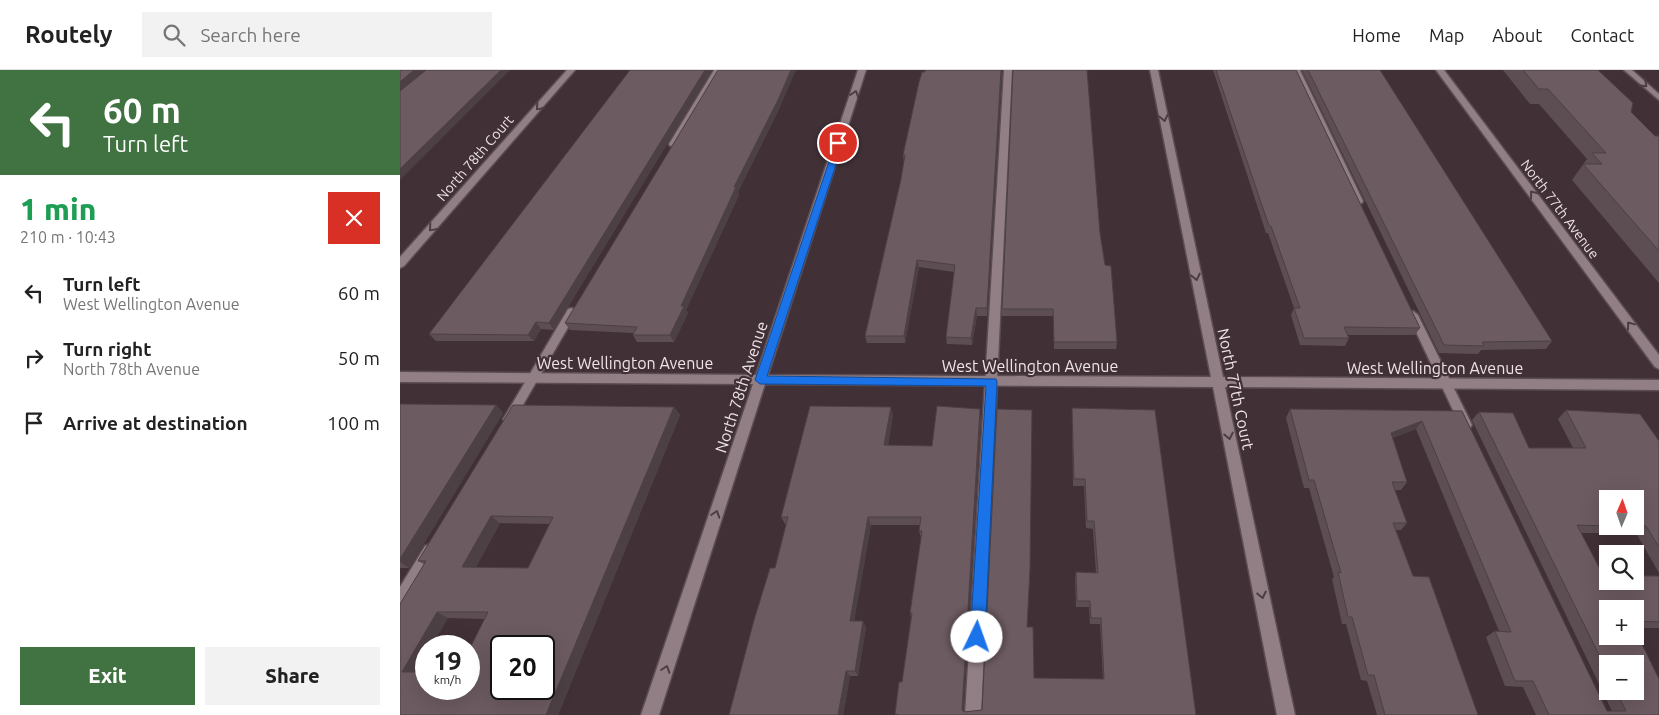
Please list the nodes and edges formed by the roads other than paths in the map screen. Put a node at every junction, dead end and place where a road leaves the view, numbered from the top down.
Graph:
1 (572, 70) edge
2 (718, 70) edge
3 (862, 70) edge
4 (1008, 70) edge
5 (1154, 70) edge
6 (1296, 70) edge
7 (1440, 70) edge
8 (1628, 70) edge
9 (1659, 98) edge
10 (666, 156) edge
11 (1365, 214) edge
12 (400, 264) edge
13 (579, 301) edge
14 (1408, 304) edge
15 (1659, 364) edge
16 (400, 377) edge
17 (533, 378) junction
18 (760, 380) junction
19 (992, 382) junction
20 (1218, 383) junction
21 (1446, 384) junction
22 (1659, 385) edge
23 (502, 430) edge
24 (1472, 438) edge
25 (436, 540) edge
26 (400, 600) edge
27 (650, 715) edge
28 (973, 715) edge
29 (1286, 715) edge

1 -> 12 street, North 78th Court
2 - 10 lane
18 -> 3 street, North 78th Avenue
4 - 19 lane
5 -> 20 street, North 77th Court
6 - 11 lane
15 -> 7 street, North 77th Avenue
8 -> 9 lane
13 - 17 lane
14 - 21 lane
16 - 17 street, West Wellington Avenue
17 - 18 street, West Wellington Avenue
17 - 23 lane
18 - 19 street, West Wellington Avenue
27 -> 18 street, North 78th Avenue
19 - 20 street, West Wellington Avenue
19 - 28 lane
20 - 21 street, West Wellington Avenue
20 -> 29 street, North 77th Court
21 - 22 street, West Wellington Avenue
21 - 24 lane
25 - 26 lane

